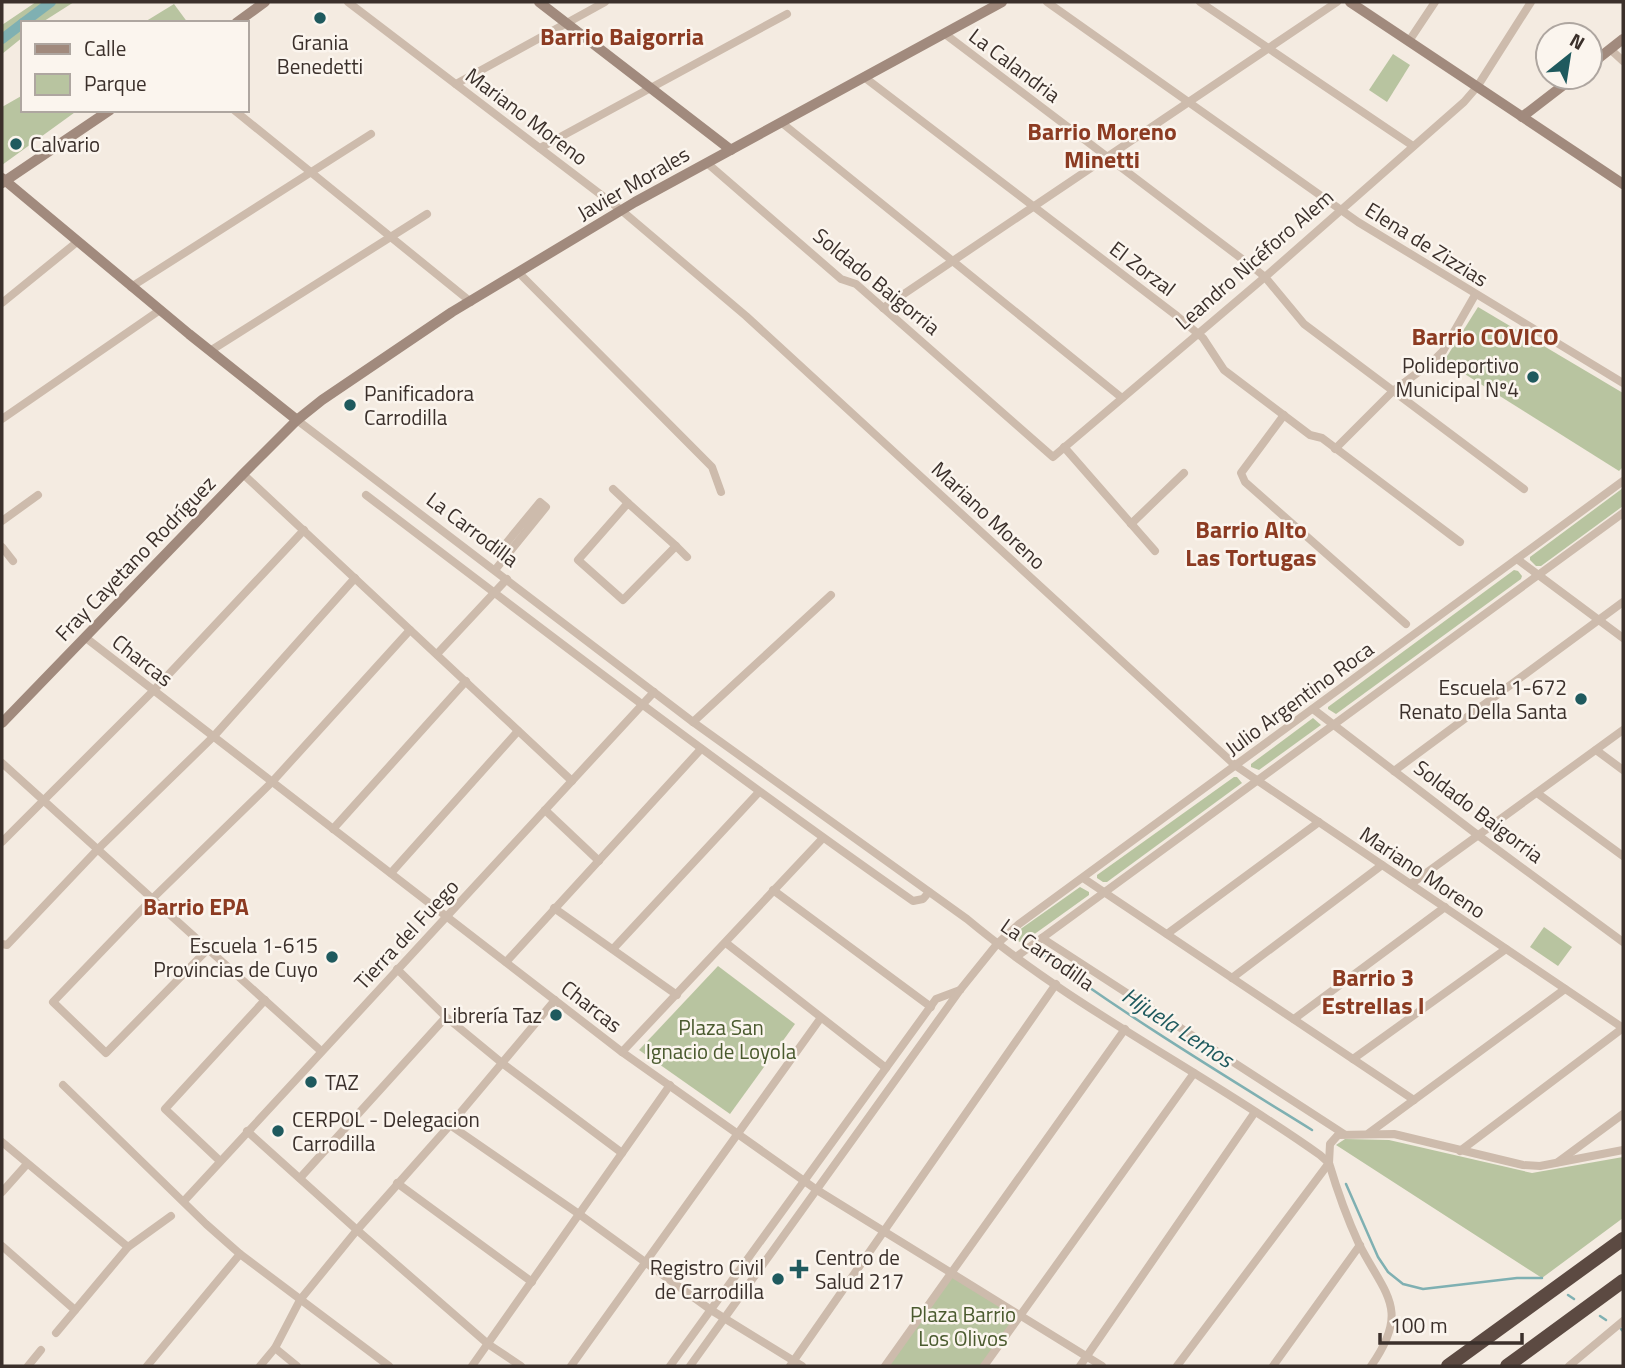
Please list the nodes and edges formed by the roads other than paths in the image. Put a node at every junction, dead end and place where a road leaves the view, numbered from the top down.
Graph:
1 (265, 2) edge
2 (348, 2) edge
3 (539, 2) edge
4 (605, 2) edge
5 (1003, 2) edge
6 (1047, 2) edge
7 (1200, 2) edge
8 (1337, 2) edge
9 (1350, 2) edge
10 (1435, 2) edge
11 (1531, 2) edge
12 (787, 14) dead end
13 (239, 21) edge
14 (566, 23) junction
15 (944, 34) junction
16 (1623, 39) edge
17 (1409, 41) junction
18 (1269, 49) junction
19 (1610, 49) junction
20 (1604, 54) edge
21 (1623, 61) edge
22 (864, 78) junction
23 (456, 84) junction
24 (1477, 87) junction
25 (651, 88) junction
26 (1556, 91) edge
27 (1189, 102) junction
28 (107, 112) edge
29 (237, 112) edge
30 (1522, 117) junction
31 (782, 123) junction
32 (371, 134) dead end
33 (1413, 146) junction
34 (540, 148) junction
35 (731, 150) junction
36 (1108, 156) junction
37 (707, 163) junction
38 (312, 172) junction
39 (3, 181) edge
40 (1623, 184) edge
41 (1034, 207) junction
42 (1341, 209) junction
43 (621, 210) junction
44 (427, 214) dead end
45 (391, 236) junction
46 (77, 242) junction
47 (954, 261) junction
48 (519, 273) junction
49 (1265, 277) junction
50 (131, 287) junction
51 (1475, 295) junction
52 (471, 302) junction
53 (2, 303) edge
54 (883, 308) junction
55 (160, 310) junction
56 (1197, 333) junction
57 (210, 351) junction
58 (1623, 383) edge
59 (1393, 391) junction
60 (1122, 398) junction
61 (1284, 415) junction
62 (2, 419) edge
63 (298, 420) junction
64 (1064, 447) junction
65 (1335, 449) junction
66 (1053, 457) joint
67 (1184, 473) dead end
68 (243, 474) junction
69 (1623, 481) edge
70 (613, 489) dead end
71 (1524, 489) dead end
72 (721, 492) dead end
73 (38, 495) dead end
74 (366, 495) dead end
75 (628, 503) junction
76 (1623, 513) edge
77 (2, 521) edge
78 (1131, 524) junction
79 (304, 530) junction
80 (1460, 542) dead end
81 (676, 546) junction
82 (2, 547) edge
83 (1155, 551) dead end
84 (510, 552) junction
85 (687, 557) dead end
86 (1517, 559) junction
87 (13, 561) dead end
88 (495, 570) junction
89 (1538, 575) junction
90 (355, 578) junction
91 (507, 579) junction
92 (494, 593) junction
93 (831, 595) dead end
94 (1623, 603) edge
95 (1600, 620) junction
96 (1406, 624) dead end
97 (410, 629) junction
98 (86, 638) junction
99 (1623, 638) edge
100 (437, 654) junction
101 (466, 681) junction
102 (154, 690) junction
103 (654, 692) junction
104 (642, 706) junction
105 (1313, 709) junction
106 (693, 722) junction
107 (2, 723) edge
108 (1332, 724) junction
109 (1623, 730) edge
110 (518, 731) junction
111 (214, 736) junction
112 (701, 749) junction
113 (1596, 750) junction
114 (2, 763) edge
115 (1236, 766) junction
116 (1623, 770) edge
117 (1394, 771) junction
118 (572, 781) junction
119 (1258, 781) junction
120 (272, 782) junction
121 (759, 792) junction
122 (1537, 793) junction
123 (43, 799) junction
124 (545, 810) junction
125 (1319, 822) junction
126 (333, 829) junction
127 (1479, 836) junction
128 (823, 838) junction
129 (2, 842) edge
130 (98, 849) junction
131 (1623, 856) edge
132 (599, 861) junction
133 (1382, 865) junction
134 (391, 873) junction
135 (1083, 878) junction
136 (1411, 884) junction
137 (773, 890) junction
138 (929, 892) junction
139 (1105, 892) junction
140 (152, 899) junction
141 (1445, 907) junction
142 (554, 908) junction
143 (446, 916) junction
144 (1167, 934) junction
145 (1042, 937) junction
146 (1623, 942) edge
147 (726, 943) junction
148 (997, 944) junction
149 (3, 945) edge
150 (208, 949) junction
151 (613, 949) junction
152 (1506, 949) junction
153 (1016, 957) junction
154 (506, 962) junction
155 (397, 969) junction
156 (1232, 978) junction
157 (1056, 984) junction
158 (1565, 989) junction
159 (960, 990) junction
160 (677, 995) junction
161 (265, 1000) junction
162 (555, 1000) junction
163 (931, 1007) junction
164 (446, 1017) junction
165 (820, 1019) junction
166 (1294, 1019) junction
167 (1623, 1028) edge
168 (1125, 1029) junction
169 (321, 1051) junction
170 (622, 1052) junction
171 (1353, 1059) junction
172 (502, 1063) junction
173 (886, 1068) junction
174 (1194, 1073) junction
175 (63, 1085) dead end
176 (670, 1085) junction
177 (1414, 1100) junction
178 (1255, 1112) junction
179 (1623, 1114) edge
180 (450, 1125) junction
181 (247, 1131) junction
182 (738, 1133) junction
183 (1369, 1133) junction
184 (1344, 1135) junction
185 (2, 1142) edge
186 (1623, 1150) edge
187 (1460, 1151) junction
188 (622, 1153) junction
189 (220, 1161) junction
190 (1329, 1163) junction
191 (27, 1164) junction
192 (1556, 1164) junction
193 (300, 1178) junction
194 (805, 1181) junction
195 (397, 1183) junction
196 (817, 1190) junction
197 (2, 1192) edge
198 (184, 1201) junction
199 (579, 1214) junction
200 (171, 1216) dead end
201 (357, 1230) junction
202 (885, 1231) junction
203 (1623, 1239) edge
204 (1360, 1245) junction
205 (2, 1246) edge
206 (128, 1247) junction
207 (240, 1254) junction
208 (645, 1262) junction
209 (953, 1273) junction
210 (1623, 1281) edge
211 (532, 1282) junction
212 (300, 1300) junction
213 (75, 1310) junction
214 (711, 1310) junction
215 (1020, 1316) junction
216 (724, 1318) junction
217 (1620, 1324) edge
218 (56, 1333) dead end
219 (488, 1344) junction
220 (275, 1348) junction
221 (41, 1350) dead end
222 (1086, 1357) junction
223 (792, 1364) edge
224 (28, 1366) edge
225 (147, 1366) edge
226 (260, 1366) edge
227 (297, 1366) edge
228 (389, 1366) edge
229 (472, 1366) edge
230 (521, 1366) edge
231 (571, 1366) edge
232 (670, 1366) edge
233 (690, 1366) edge
234 (802, 1366) edge
235 (886, 1366) edge
236 (984, 1366) edge
237 (1080, 1366) edge
238 (1102, 1366) edge
239 (1177, 1366) edge
240 (1273, 1366) edge
241 (1371, 1366) edge
242 (1448, 1366) edge
243 (1507, 1366) edge
244 (1569, 1366) edge

1 - 13 street
2 - 23 street, Mariano Moreno
3 - 14 street
4 - 14 street
5 - 15 street, Javier Morales
6 - 27 street, Elena de Zizzias
7 - 18 street
8 - 18 street
9 - 17 street
10 - 17 street
11 - 24 street, Leandro Nicéforo Alem
12 - 25 street
14 - 23 street
14 - 25 street
15 - 22 street, Javier Morales
15 - 36 street, La Calandria
16 - 19 street
17 - 24 street
18 - 27 street
18 - 33 street
19 - 20 street
19 - 21 street
22 - 31 street, Javier Morales
22 - 41 street, El Zorzal
23 - 34 street, Mariano Moreno
24 - 30 street
24 - 33 street, Leandro Nicéforo Alem
25 - 34 street
25 - 35 street
26 - 30 street
27 - 36 street
27 - 42 street, Elena de Zizzias
28 - 39 street
29 - 38 street
30 - 40 street
31 - 35 street, Javier Morales
31 - 47 street
32 - 38 street
33 - 42 street, Leandro Nicéforo Alem
34 - 43 street, Mariano Moreno
35 - 37 street, Javier Morales
36 - 41 street
36 - 49 street, La Calandria
37 - 43 street, Javier Morales
37 - 54 street, Soldado Baigorria
38 - 45 street
38 - 50 street
39 - 46 street, La Carrodilla
41 - 47 street
41 - 56 street, El Zorzal
42 - 49 street, Leandro Nicéforo Alem
42 - 51 street, Elena de Zizzias
43 - 48 street, Javier Morales
43 - 115 street, Mariano Moreno
44 - 45 street
45 - 52 street
45 - 57 street
46 - 50 street, La Carrodilla
46 - 53 street
47 - 54 street
47 - 60 street
48 - 52 street, Javier Morales
48 - 72 street
49 - 56 street, Leandro Nicéforo Alem
49 - 59 street, La Calandria
50 - 55 street, La Carrodilla
51 - 58 street, Elena de Zizzias
51 - 59 street
52 - 63 street, Javier Morales
54 - 66 street, Soldado Baigorria
55 - 57 street, La Carrodilla
55 - 62 street
56 - 60 street, Leandro Nicéforo Alem
56 - 61 street, El Zorzal
57 - 63 street, La Carrodilla
59 - 65 street
59 - 71 street, La Calandria
60 - 64 street, Leandro Nicéforo Alem
61 - 65 street, El Zorzal
61 - 96 street
63 - 68 street, Fray Cayetano Rodríguez
63 - 88 street, La Carrodilla
64 - 66 street, Leandro Nicéforo Alem
64 - 78 street
65 - 80 street, El Zorzal
67 - 78 street
68 - 79 street
68 - 98 street, Fray Cayetano Rodríguez
69 - 86 street, Julio Argentino Roca
70 - 75 street
73 - 77 street
74 - 92 street, La Carrodilla
75 - 81 street
75 - 81 street
76 - 89 street, Julio Argentino Roca
78 - 83 street
79 - 90 street
79 - 102 street
81 - 85 street
82 - 87 street
84 - 84 street
84 - 88 street
86 - 89 street
86 - 105 street, Julio Argentino Roca
88 - 91 street, La Carrodilla
89 - 95 street
89 - 108 street, Julio Argentino Roca
90 - 97 street
90 - 111 street
91 - 92 street
91 - 103 street, La Carrodilla
92 - 100 street
92 - 104 street, La Carrodilla
93 - 106 street
94 - 95 street
95 - 99 street
95 - 117 street
97 - 100 street
97 - 120 street
98 - 102 street, Charcas
98 - 107 street, Fray Cayetano Rodríguez
100 - 101 street
101 - 110 street
101 - 126 street
102 - 111 street, Charcas
102 - 123 street
103 - 104 street, Tierra del Fuego
103 - 106 street, La Carrodilla
104 - 112 street, La Carrodilla
104 - 118 street, Tierra del Fuego
105 - 108 street, Soldado Baigorria
105 - 115 street, Julio Argentino Roca
106 - 138 street, La Carrodilla
108 - 117 street, Soldado Baigorria
108 - 119 street, Julio Argentino Roca
109 - 113 street
110 - 118 street
110 - 134 street
111 - 120 street, Charcas
111 - 130 street
112 - 121 street, La Carrodilla
112 - 132 street
113 - 116 street
113 - 122 street
114 - 123 street
115 - 119 street, Mariano Moreno
115 - 135 street, Julio Argentino Roca
117 - 127 street, Soldado Baigorria
118 - 124 street, Tierra del Fuego
119 - 125 street, Mariano Moreno
119 - 139 street, Julio Argentino Roca
120 - 126 street, Charcas
120 - 140 street
121 - 128 street, La Carrodilla
121 - 151 street
122 - 127 street
122 - 131 street
123 - 129 street
123 - 130 street
124 - 132 street
124 - 143 street, Tierra del Fuego
125 - 133 street, Mariano Moreno
125 - 144 street
126 - 134 street, Charcas
127 - 136 street
127 - 146 street, Soldado Baigorria
128 - 137 street
128 - 138 street, La Carrodilla
130 - 140 street
130 - 149 street
132 - 142 street
133 - 136 street, Mariano Moreno
133 - 156 street
134 - 143 street, Charcas
135 - 139 street
135 - 148 street, Julio Argentino Roca
136 - 141 street, Mariano Moreno
137 - 147 street
137 - 163 street
138 - 148 street, La Carrodilla
139 - 144 street
139 - 145 street, Julio Argentino Roca
140 - 150 street
140 - 150 street
141 - 152 street, Mariano Moreno
141 - 166 street
142 - 151 street
142 - 154 street
143 - 154 street, Charcas
143 - 155 street, Tierra del Fuego
144 - 156 street
145 - 153 street, Julio Argentino Roca
145 - 184 street, La Carrodilla
147 - 160 street
147 - 165 street
148 - 153 street, La Carrodilla
148 - 159 street, Julio Argentino Roca
150 - 161 street
151 - 160 street
152 - 158 street, Mariano Moreno
152 - 171 street
153 - 157 street, La Carrodilla
154 - 162 street, Charcas
155 - 164 street
155 - 169 street, Tierra del Fuego
156 - 166 street
157 - 168 street, La Carrodilla
157 - 202 street
158 - 167 street, Mariano Moreno
158 - 177 street
159 - 163 street
159 - 196 street, Julio Argentino Roca
160 - 170 street
161 - 169 street
161 - 189 street
162 - 170 street, Charcas
162 - 172 street
163 - 173 street
164 - 172 street
164 - 193 street
165 - 173 street
165 - 182 street
166 - 171 street
167 - 187 street
168 - 174 street, La Carrodilla
168 - 209 street
169 - 181 street, Tierra del Fuego
170 - 176 street, Charcas
171 - 177 street
172 - 180 street
172 - 188 street
173 - 194 street
174 - 178 street, La Carrodilla
174 - 215 street
175 - 198 street
176 - 182 street, Charcas
176 - 188 street
177 - 183 street
178 - 190 street, La Carrodilla
178 - 222 street
179 - 192 street
180 - 195 street
180 - 199 street
181 - 189 street, Tierra del Fuego
181 - 193 street
182 - 194 street, Charcas
182 - 208 street
183 - 184 street
183 - 187 street
184 - 190 street
185 - 191 street
186 - 192 street
187 - 192 street
188 - 199 street
189 - 198 street, Tierra del Fuego
190 - 204 street
190 - 239 street
191 - 197 street
191 - 206 street
193 - 201 street
194 - 196 street, Charcas
194 - 214 street
195 - 201 street
195 - 211 street
196 - 202 street, Charcas
196 - 216 street, Julio Argentino Roca
198 - 207 street
199 - 208 street
199 - 211 street
200 - 206 street
201 - 212 street
201 - 219 street
202 - 209 street, Charcas
202 - 223 street
203 - 242 highway
204 - 240 street
204 - 241 street
205 - 213 street
206 - 213 street
207 - 212 street
207 - 225 street
208 - 214 street
208 - 231 street
209 - 215 street, Charcas
209 - 235 street
210 - 243 highway
211 - 219 street
212 - 220 street
212 - 228 street
213 - 218 street
214 - 216 street
214 - 232 street
215 - 222 street, Charcas
215 - 236 street
216 - 223 street
216 - 233 street, Julio Argentino Roca
217 - 244 street
219 - 229 street
219 - 230 street
220 - 226 street
220 - 227 street
221 - 224 street
222 - 237 street
222 - 238 street, Charcas
223 - 234 street

